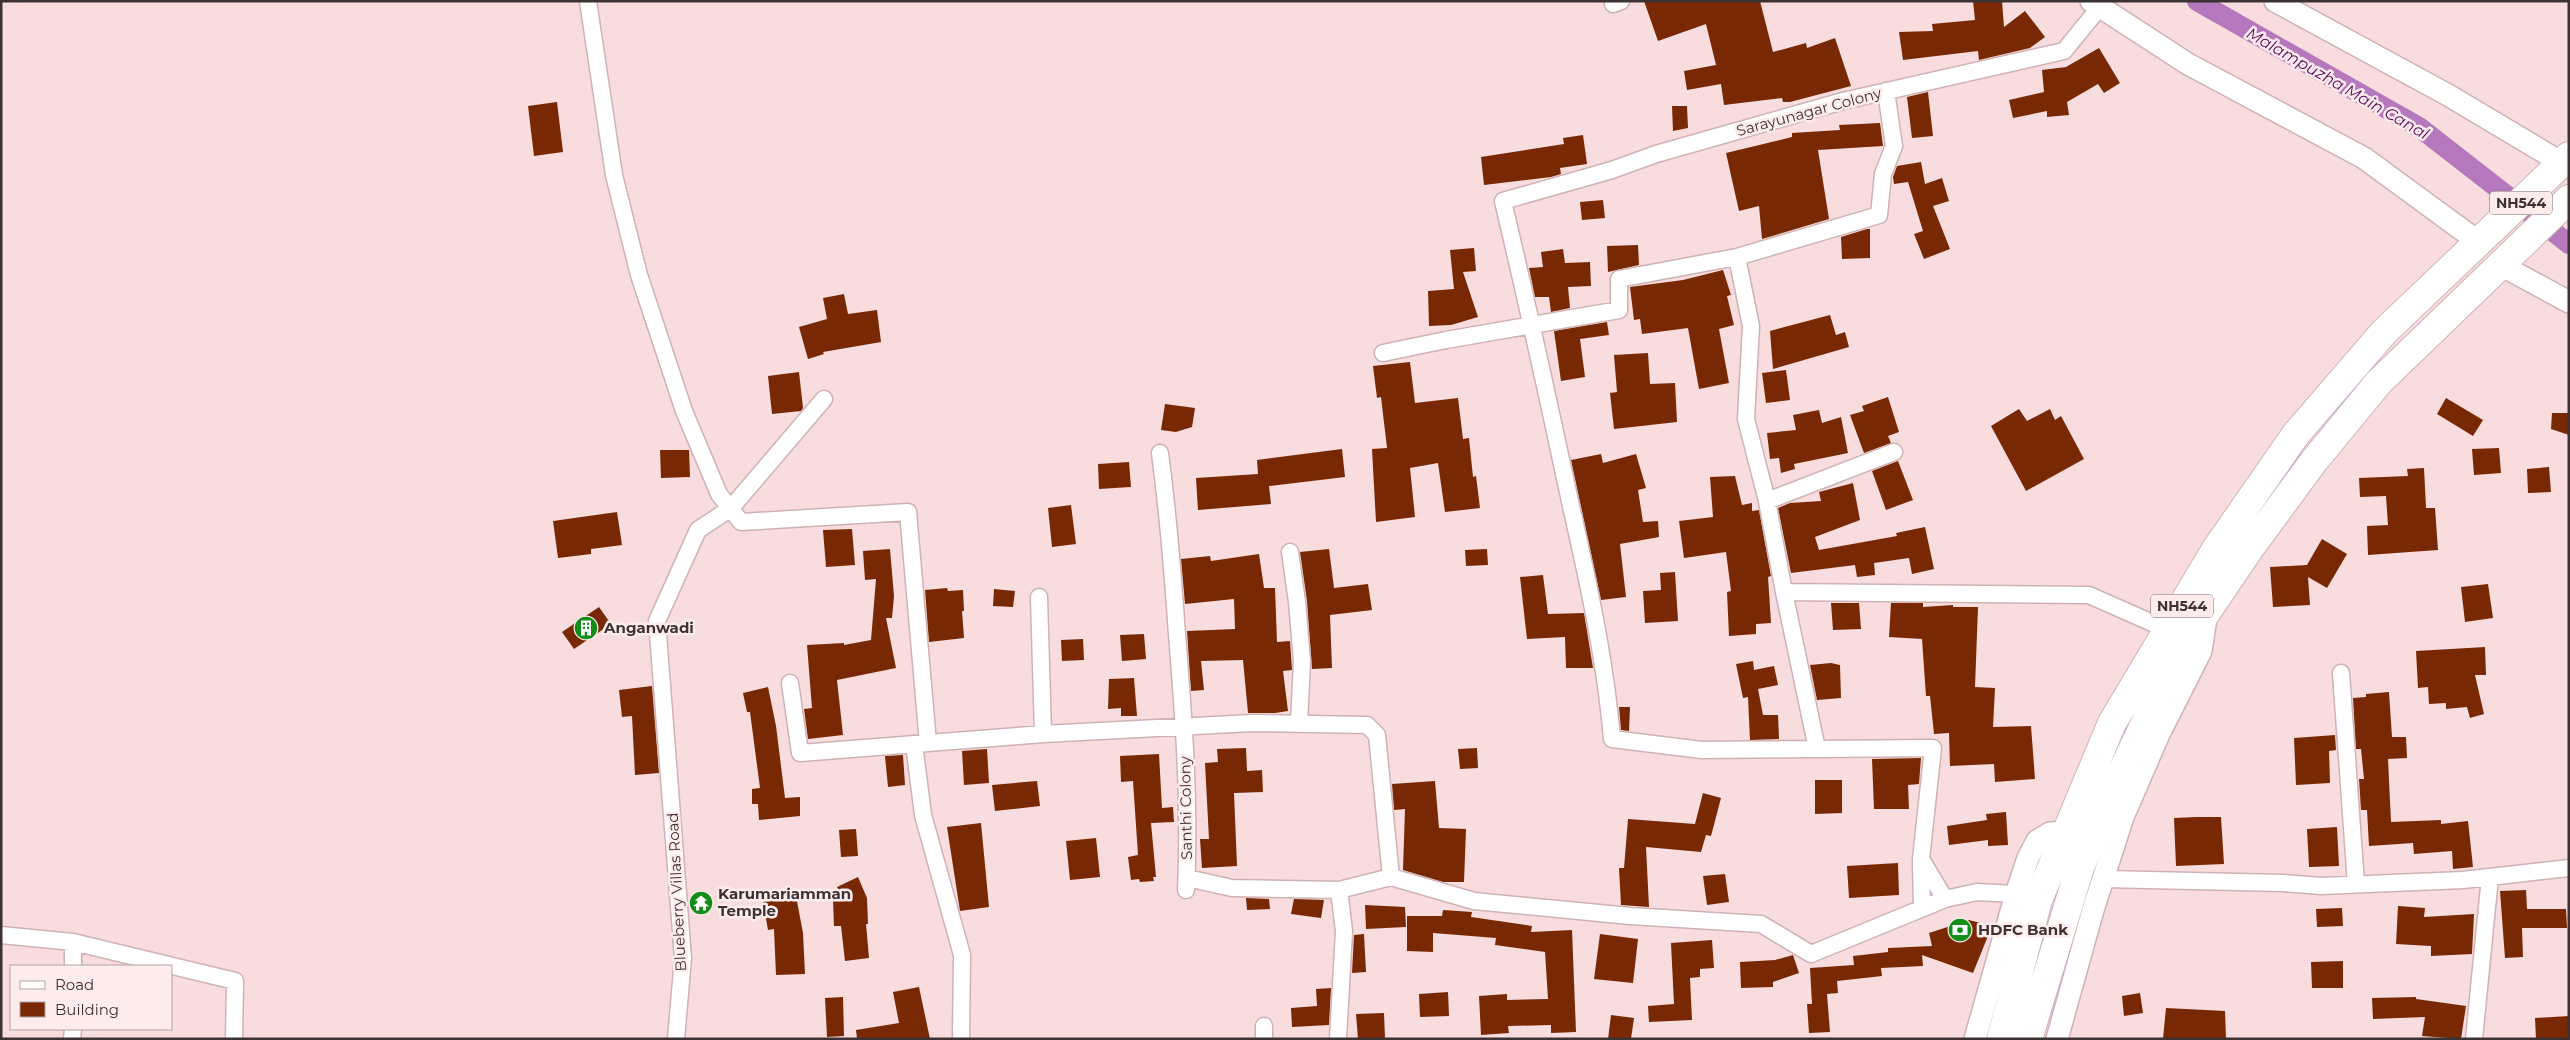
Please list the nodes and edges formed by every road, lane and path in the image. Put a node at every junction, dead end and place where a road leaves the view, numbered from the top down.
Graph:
1 (588, 1) edge
2 (2275, 1) edge
3 (2095, 5) edge
4 (1886, 91) junction
5 (2565, 160) edge
6 (2569, 199) edge
7 (2480, 243) junction
8 (1737, 257) junction
9 (2499, 264) junction
10 (2569, 302) edge
11 (1532, 325) junction
12 (1383, 353) dead end
13 (824, 399) dead end
14 (1894, 452) dead end
15 (1160, 453) dead end
16 (1767, 501) junction
17 (730, 508) junction
18 (1290, 552) dead end
19 (1784, 592) junction
20 (1040, 597) dead end
21 (2207, 612) junction
22 (2168, 630) junction
23 (2341, 673) dead end
24 (790, 682) dead end
25 (1299, 724) junction
26 (1185, 727) junction
27 (1043, 734) junction
28 (921, 743) junction
29 (1817, 749) junction
30 (2066, 832) junction
31 (1921, 859) junction
32 (2569, 868) edge
33 (2490, 877) junction
34 (1391, 878) junction
35 (2104, 879) junction
36 (2356, 884) junction
37 (1339, 890) junction
38 (2016, 894) junction
39 (1945, 899) junction
40 (1922, 908) junction
41 (1, 936) edge
42 (73, 942) junction
43 (73, 965) edge
44 (169, 965) edge
45 (172, 966) edge
46 (2030, 1033) edge
47 (234, 1039) edge
48 (676, 1039) edge
49 (961, 1039) edge
50 (1338, 1039) edge
51 (1975, 1039) edge
52 (2001, 1039) edge
53 (2057, 1039) edge
54 (2474, 1039) edge

1 - 17 street
2 - 5 street
3 - 4 street, Sarayunagar Colony
3 - 7 street
4 - 8 street
4 - 11 street, Sarayunagar Colony
5 - 7 highway, NH544
6 - 9 highway, NH544
7 - 22 highway, NH544
8 - 11 street
8 - 16 street
9 - 10 street
9 - 21 highway, NH544
11 - 12 street
11 - 29 street
13 - 17 street, Blueberry Villas Road
14 - 16 street
15 - 26 street, Santhi Colony
16 - 19 street
17 - 28 street
17 - 48 street, Blueberry Villas Road
18 - 25 street
19 - 22 street
19 - 29 street
20 - 27 street
21 - 35 street
21 - 46 highway, NH544
22 - 30 highway, NH544
23 - 36 street
24 - 28 street
25 - 26 street
25 - 34 street
26 - 27 street
26 - 37 street, Santhi Colony
27 - 28 street
28 - 49 street
29 - 31 street
30 - 38 street
30 - 52 highway, NH544
31 - 39 street
31 - 40 street
32 - 33 street
33 - 36 street
33 - 54 street
34 - 37 street
34 - 40 street
35 - 36 street
35 - 53 street
37 - 50 street
38 - 39 street
38 - 51 street
39 - 40 street
41 - 42 street
42 - 43 street
42 - 44 street
45 - 47 street

